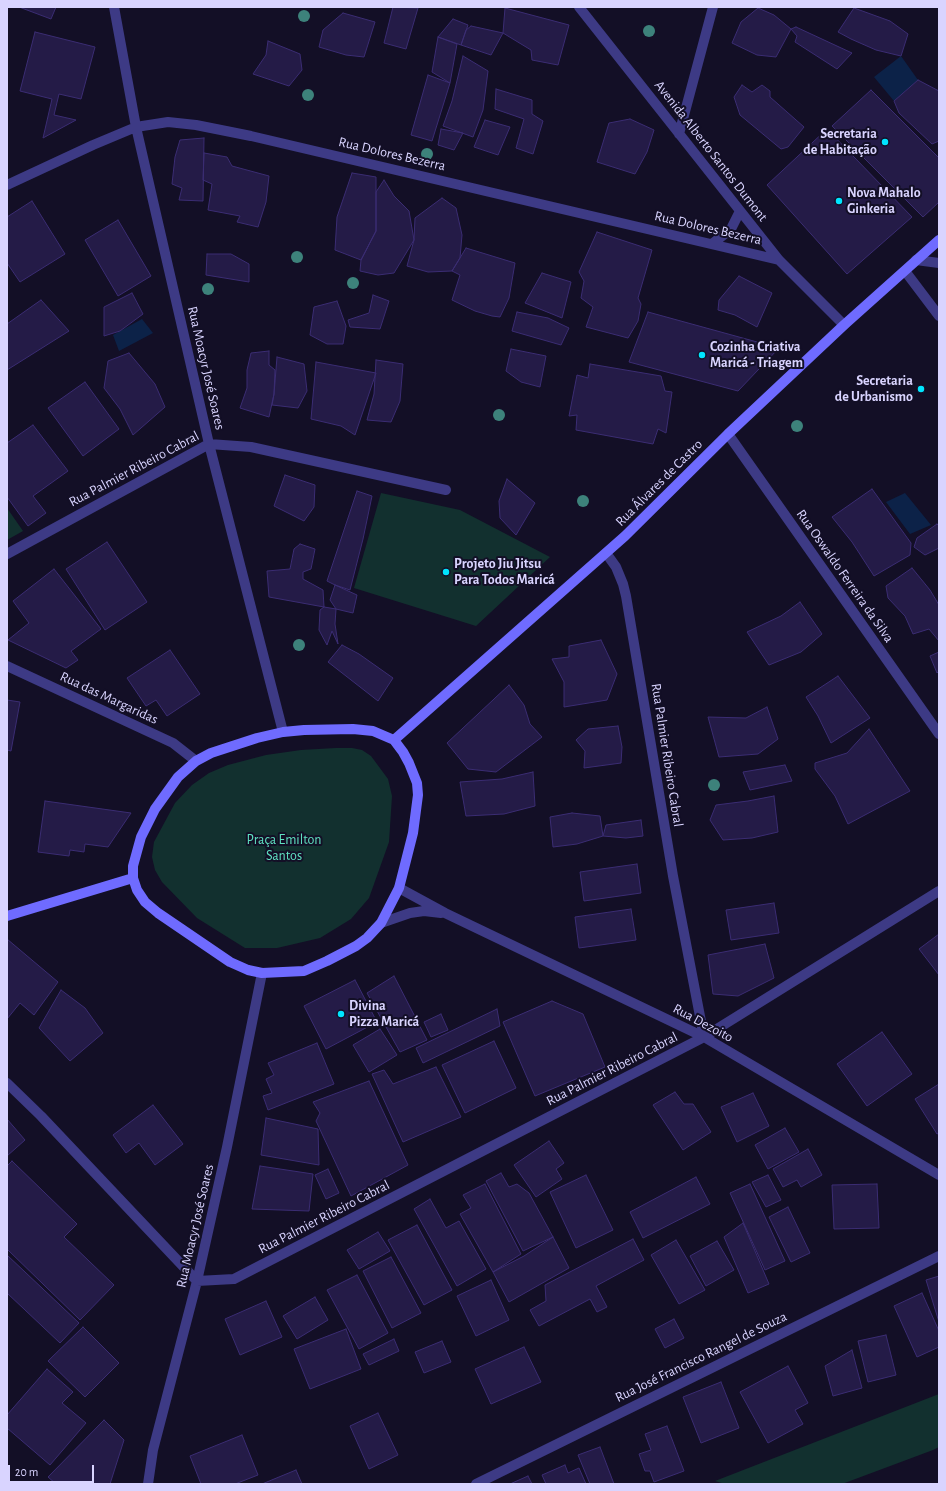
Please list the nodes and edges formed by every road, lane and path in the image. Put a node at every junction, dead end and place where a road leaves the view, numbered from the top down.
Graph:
1 (114, 7) edge
2 (579, 7) edge
3 (713, 7) edge
4 (136, 126) junction
5 (680, 134) junction
6 (7, 185) edge
7 (740, 211) junction
8 (939, 240) edge
9 (712, 244) junction
10 (779, 260) junction
11 (916, 260) junction
12 (939, 263) edge
13 (905, 271) junction
14 (939, 316) edge
15 (844, 325) junction
16 (728, 434) junction
17 (209, 444) junction
18 (446, 490) dead end
19 (606, 553) junction
20 (7, 554) edge
21 (7, 666) edge
22 (283, 732) junction
23 (939, 734) edge
24 (394, 740) junction
25 (196, 761) junction
26 (133, 878) junction
27 (399, 888) junction
28 (939, 891) edge
29 (445, 913) junction
30 (7, 916) edge
31 (381, 923) junction
32 (262, 973) junction
33 (704, 1037) junction
34 (7, 1083) edge
35 (939, 1175) edge
36 (939, 1256) edge
37 (197, 1281) junction
38 (148, 1484) edge
39 (476, 1484) edge

1 - 4 street, Rua Moacyr José Soares
2 - 5 street, Avenida Alberto Santos Dumont
3 - 5 street
4 - 6 street, Rua Dolores Bezerra
4 - 9 street, Rua Dolores Bezerra
4 - 17 street, Rua Moacyr José Soares
5 - 7 street, Avenida Alberto Santos Dumont
7 - 9 street
7 - 10 street, Avenida Alberto Santos Dumont
8 - 11 street, Rua Álvares de Castro
9 - 10 street, Rua Dolores Bezerra
10 - 15 street, Avenida Alberto Santos Dumont
11 - 12 street
11 - 13 street, Rua Álvares de Castro
13 - 14 street
13 - 15 street, Rua Álvares de Castro
15 - 16 street, Rua Álvares de Castro
16 - 19 street, Rua Álvares de Castro
16 - 23 street, Rua Oswaldo Ferreira da Silva
17 - 18 street, Rua Palmier Ribeiro Cabral
17 - 20 street, Rua Palmier Ribeiro Cabral
17 - 22 street, Rua Moacyr José Soares
19 - 24 street, Rua Álvares de Castro
19 - 33 street, Rua Palmier Ribeiro Cabral
21 - 25 street, Rua das Margaridas
22 - 24 street
22 - 25 street
24 - 27 street
25 - 26 street
26 - 30 street
26 - 32 street
27 - 29 street, Rua Dezoito
27 - 31 street
28 - 33 street, Rua Palmier Ribeiro Cabral
29 - 31 street
29 - 33 street, Rua Dezoito
31 - 32 street
32 - 37 street, Rua Moacyr José Soares
33 - 35 street, Rua Dezoito
33 - 37 street, Rua Palmier Ribeiro Cabral
34 - 37 street
36 - 39 street, Rua José Francisco Rangel de Souza
37 - 38 street, Rua Moacyr José Soares

